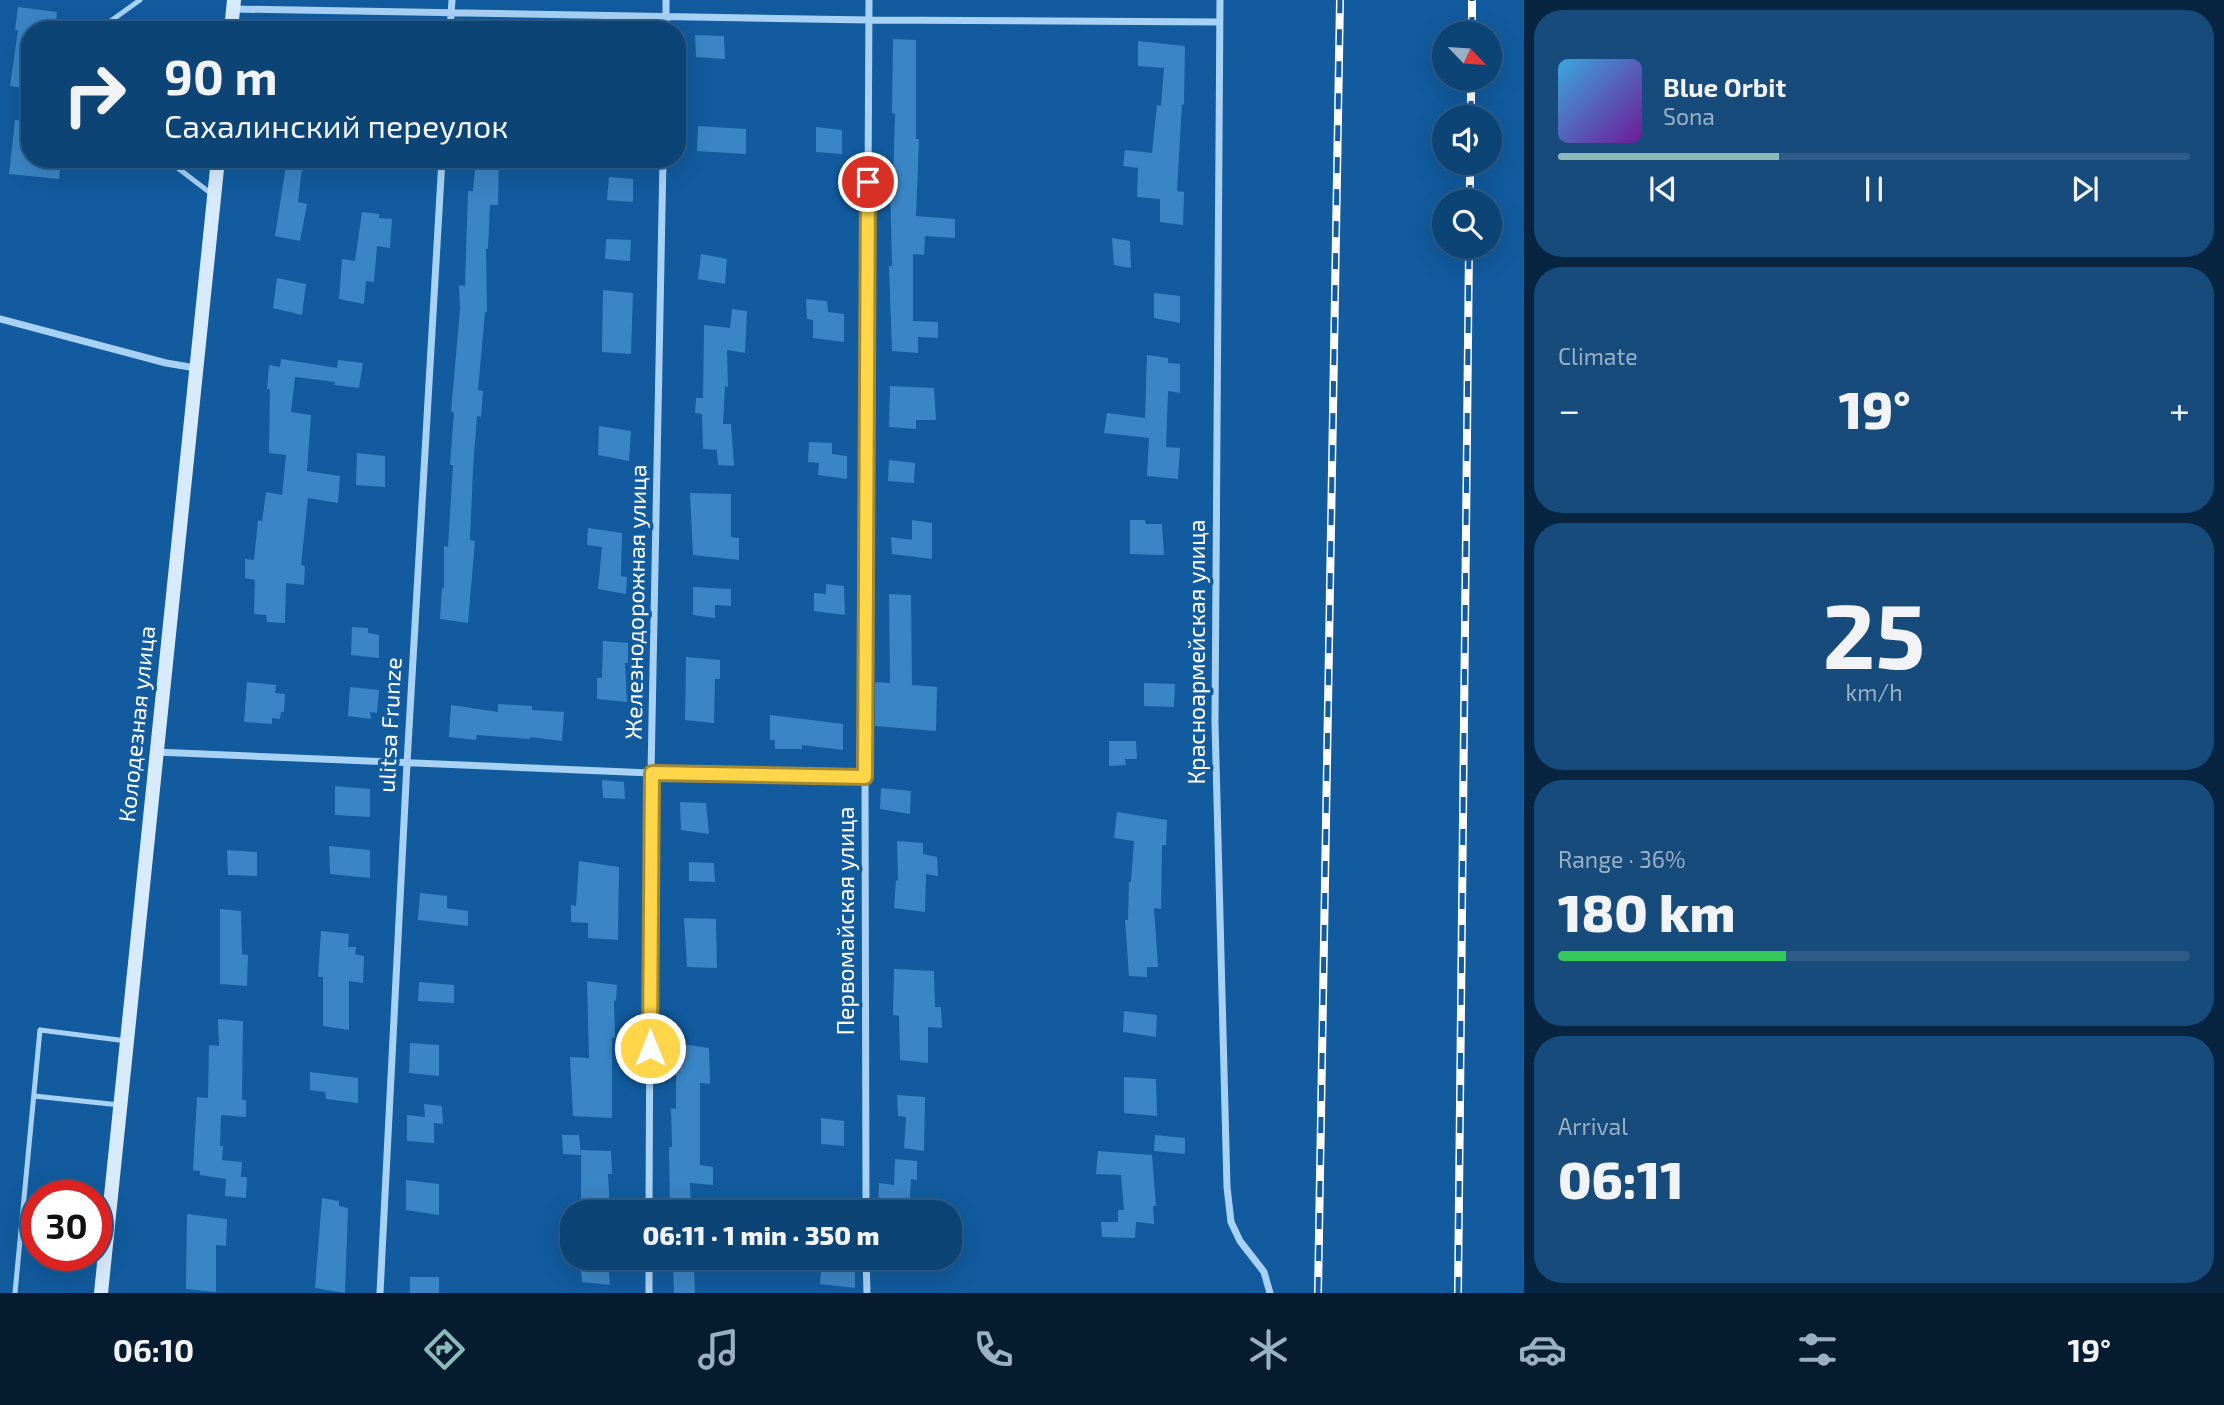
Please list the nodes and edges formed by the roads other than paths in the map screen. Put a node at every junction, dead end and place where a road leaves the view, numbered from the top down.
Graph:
1 (140, 0) edge
2 (452, 0) edge
3 (666, 0) edge
4 (869, 0) edge
5 (1220, 0) edge
6 (233, 5) edge
7 (451, 13) junction
8 (666, 17) junction
9 (869, 20) junction
10 (111, 21) edge
11 (451, 21) edge
12 (666, 21) edge
13 (1219, 22) junction
14 (178, 168) edge
15 (217, 168) edge
16 (441, 168) edge
17 (663, 168) edge
18 (214, 196) junction
19 (0, 319) edge
20 (196, 368) junction
21 (156, 752) junction
22 (407, 763) junction
23 (652, 773) junction
24 (865, 777) junction
25 (127, 1041) junction
26 (34, 1096) junction
27 (120, 1105) junction
28 (649, 1200) edge
29 (866, 1200) edge
30 (649, 1270) edge
31 (866, 1270) edge
32 (15, 1293) edge
33 (101, 1293) edge
34 (380, 1293) edge
35 (649, 1293) edge
36 (867, 1293) edge
37 (1270, 1293) edge

1 - 10 lane
2 - 7 street
3 - 8 street
4 - 9 street, Первомайская улица
5 - 13 street, Красноармейская улица
6 - 7 street
7 - 8 street
7 - 11 street
8 - 9 street
8 - 12 street
9 - 13 street
9 - 24 street, Первомайская улица
13 - 37 street, Красноармейская улица
14 - 18 lane
15 - 18 main road, Колодезная улица
16 - 22 street, ulitsa Frunze
17 - 23 street, Железнодорожная улица
18 - 20 main road, Колодезная улица
19 - 20 street
20 - 21 main road, Колодезная улица
21 - 22 street
21 - 25 main road, Колодезная улица
22 - 23 street
22 - 34 street, ulitsa Frunze
23 - 24 street
23 - 28 street, Железнодорожная улица
24 - 29 street, Первомайская улица
25 - 26 lane
25 - 27 main road, Колодезная улица
26 - 27 lane
26 - 32 lane
27 - 33 main road, Колодезная улица
30 - 35 street
31 - 36 street

